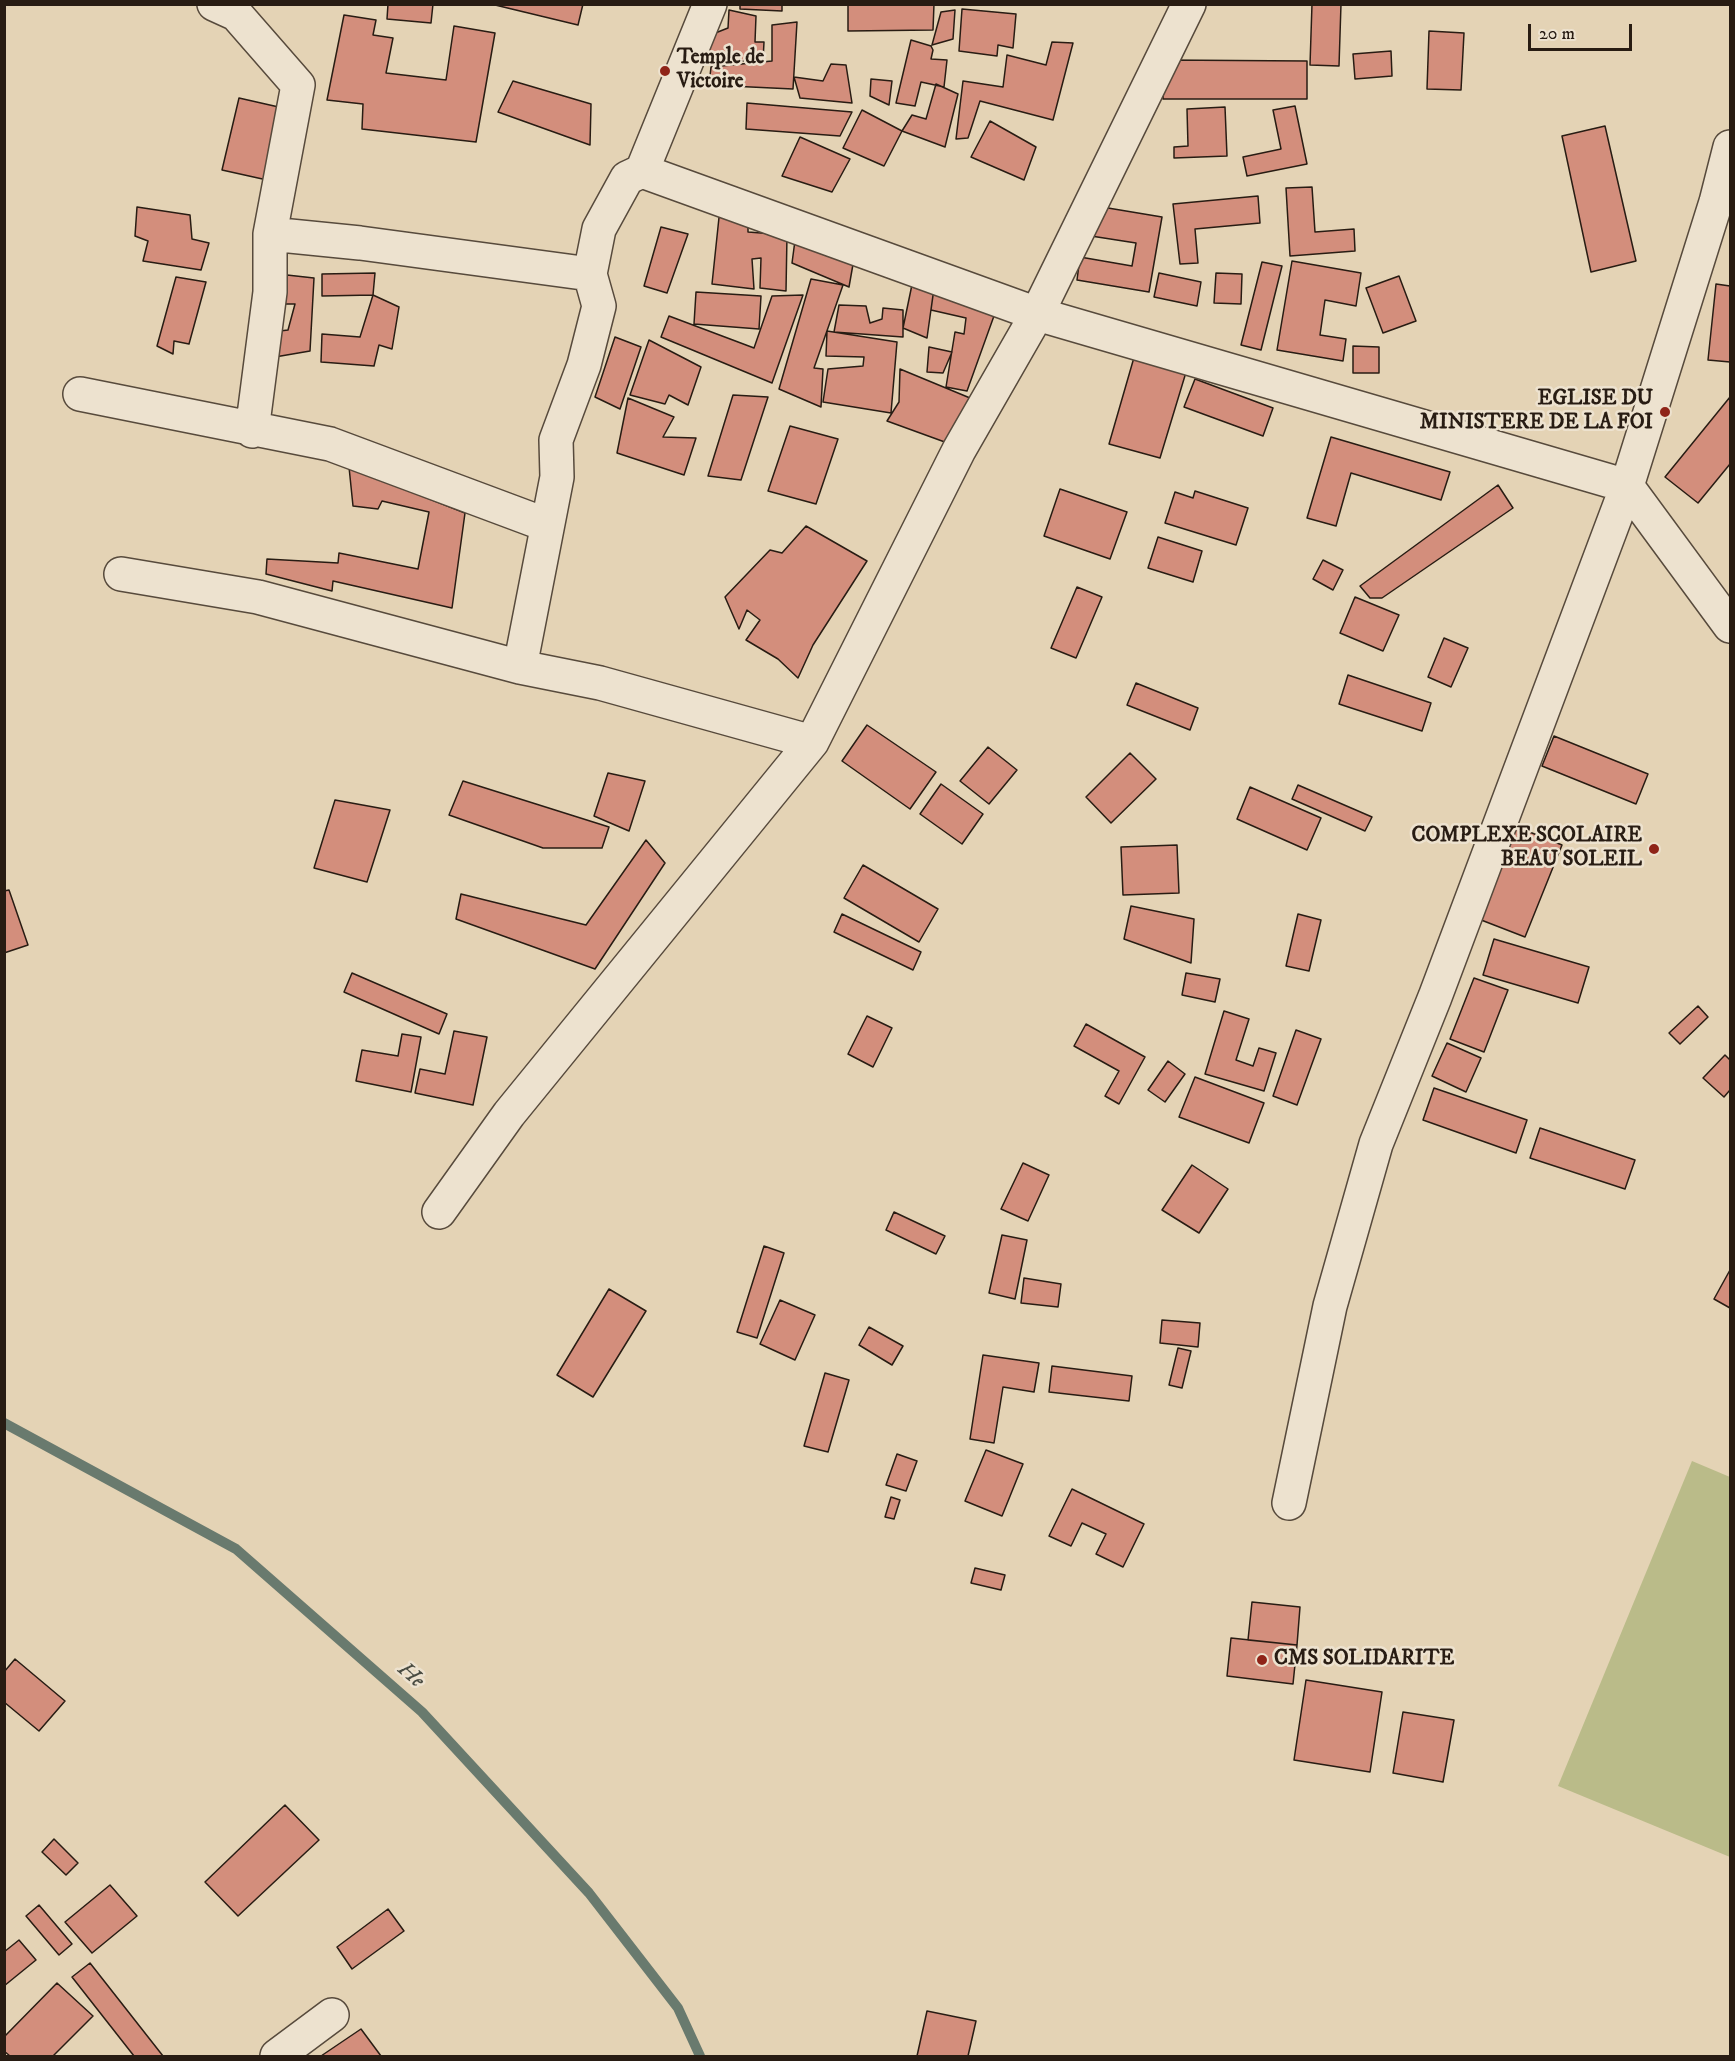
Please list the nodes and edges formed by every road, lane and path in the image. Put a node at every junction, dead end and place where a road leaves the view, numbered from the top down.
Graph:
1 (214, 4) edge
2 (710, 4) edge
3 (1189, 4) edge
4 (1731, 147) edge
5 (642, 171) junction
6 (1723, 208) edge
7 (270, 234) junction
8 (590, 274) junction
9 (1037, 314) junction
10 (80, 394) dead end
11 (252, 430) junction
12 (1627, 486) junction
13 (548, 525) junction
14 (121, 574) dead end
15 (1731, 626) edge
16 (520, 667) junction
17 (812, 742) junction
18 (439, 1212) dead end
19 (1289, 1503) dead end
20 (332, 2015) dead end
21 (277, 2056) edge

1 - 7 street
2 - 5 street
3 - 9 street
4 - 6 street
5 - 8 street
5 - 9 street
6 - 12 street
7 - 8 street
7 - 11 street
8 - 13 street
9 - 12 street
9 - 17 street
10 - 11 street
11 - 13 street
12 - 15 street
12 - 19 street
13 - 16 street
14 - 16 street
16 - 17 street
17 - 18 street
20 - 21 street

